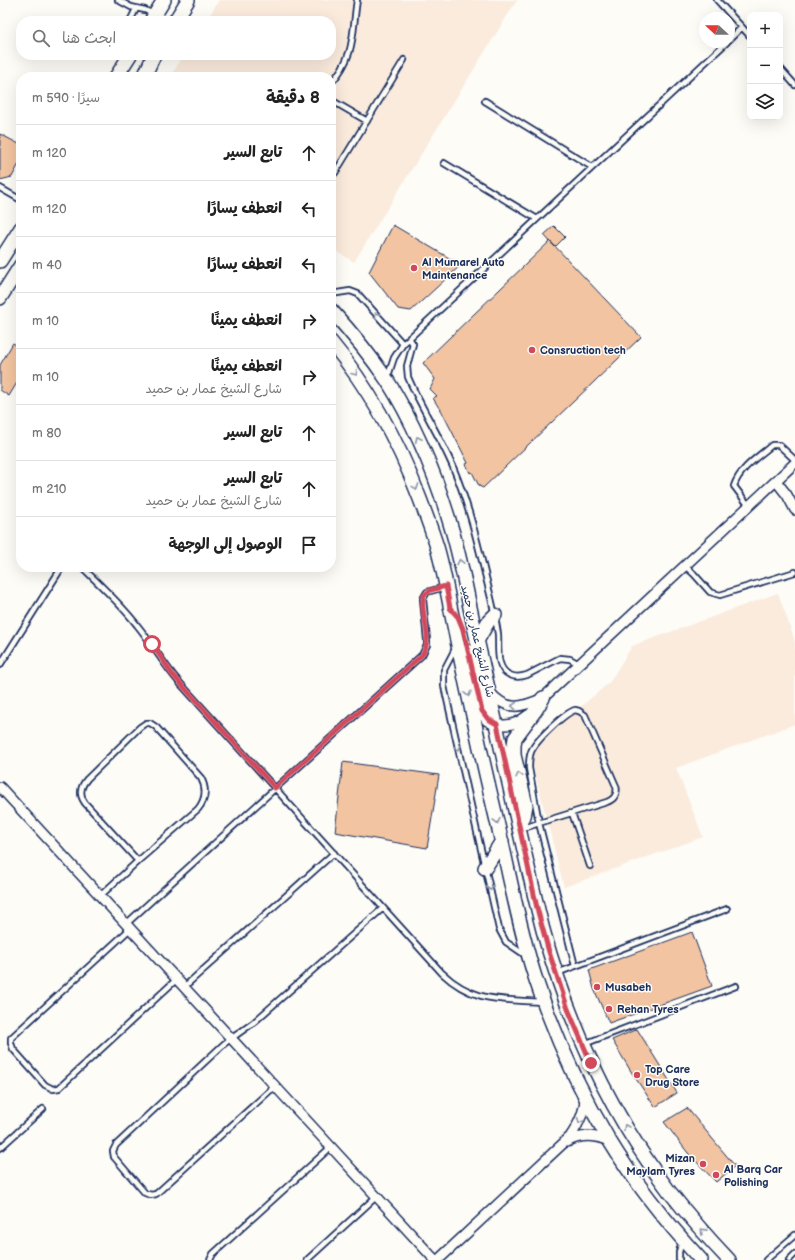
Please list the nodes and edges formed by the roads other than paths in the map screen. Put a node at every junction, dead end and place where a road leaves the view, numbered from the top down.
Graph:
1 (118, 0) edge
2 (164, 0) edge
3 (188, 0) edge
4 (357, 0) edge
5 (717, 0) edge
6 (136, 9) junction
7 (132, 16) edge
8 (151, 16) edge
9 (154, 16) edge
10 (178, 16) edge
11 (742, 27) junction
12 (747, 33) edge
13 (735, 34) edge
14 (721, 48) edge
15 (127, 60) edge
16 (152, 60) edge
17 (404, 60) dead end
18 (783, 71) edge
19 (119, 72) edge
20 (146, 72) edge
21 (336, 76) edge
22 (795, 85) edge
23 (485, 101) dead end
24 (336, 103) edge
25 (367, 121) junction
26 (444, 162) dead end
27 (592, 167) junction
28 (336, 171) edge
29 (0, 188) edge
30 (16, 197) edge
31 (537, 219) junction
32 (16, 236) edge
33 (0, 261) edge
34 (16, 273) edge
35 (336, 293) edge
36 (0, 298) edge
37 (336, 316) edge
38 (410, 338) junction
39 (403, 344) junction
40 (336, 348) edge
41 (387, 381) junction
42 (795, 461) edge
43 (776, 481) junction
44 (749, 506) junction
45 (795, 510) edge
46 (685, 566) junction
47 (59, 572) edge
48 (87, 572) edge
49 (795, 572) edge
50 (446, 586) junction
51 (450, 608) junction
52 (495, 615) junction
53 (477, 641) junction
54 (458, 644) junction
55 (579, 664) junction
56 (0, 665) edge
57 (489, 691) junction
58 (543, 698) junction
59 (497, 724) junction
60 (0, 787) edge
61 (275, 788) junction
62 (572, 813) junction
63 (539, 823) junction
64 (519, 828) junction
65 (502, 841) junction
66 (334, 853) junction
67 (138, 861) junction
68 (590, 866) dead end
69 (485, 868) junction
70 (100, 896) junction
71 (383, 908) junction
72 (727, 909) dead end
73 (128, 927) junction
74 (529, 958) junction
75 (575, 966) junction
76 (556, 973) junction
77 (177, 979) junction
78 (736, 986) dead end
79 (184, 987) junction
80 (544, 1002) junction
81 (231, 1038) junction
82 (583, 1044) junction
83 (275, 1086) junction
84 (585, 1095) junction
85 (43, 1109) dead end
86 (609, 1141) junction
87 (564, 1143) junction
88 (331, 1147) junction
89 (0, 1148) edge
90 (377, 1196) junction
91 (795, 1235) edge
92 (682, 1240) junction
93 (795, 1254) edge
94 (210, 1260) edge
95 (307, 1260) edge
96 (436, 1260) edge
97 (679, 1260) edge
98 (701, 1260) edge
99 (729, 1260) edge
100 (766, 1260) edge
101 (789, 1260) edge

1 - 6 lane
2 - 9 street
3 - 10 street
4 - 21 lane
5 - 11 lane
6 - 7 lane
6 - 8 lane
11 - 12 lane
11 - 13 lane
14 - 27 lane
15 - 19 street
16 - 20 street
17 - 25 lane
18 - 22 lane
23 - 27 lane
24 - 25 lane
25 - 28 lane
26 - 31 lane
27 - 31 lane
29 - 30 lane
31 - 38 lane
32 - 33 street
34 - 36 street
39 -> 35 lane
37 - 41 street, شارع الشيخ عمار بن حميد
38 - 39 lane
38 - 52 lane
39 - 41 lane
40 -> 50 street, شارع الشيخ عمار بن حميد
53 -> 41 street, شارع الشيخ عمار بن حميد
42 - 43 street
42 - 44 lane
43 - 44 street
43 - 45 street
44 - 46 street
46 - 49 lane
46 - 55 street
47 - 56 lane
48 - 61 lane
50 - 51 street, شارع الشيخ عمار بن حميد
50 - 61 lane
51 - 54 street, شارع الشيخ عمار بن حميد
51 - 59 street
52 - 53 street
52 - 55 lane
53 - 57 street, شارع الشيخ عمار بن حميد
54 -> 65 street, شارع الشيخ عمار بن حميد
54 -> 69 lane
55 - 58 street
58 -> 57 street
57 - 59 street, شارع الشيخ عمار بن حميد
58 - 59 street
64 -> 58 street
59 - 64 street, شارع الشيخ عمار بن حميد
60 - 70 street
61 - 66 lane
61 - 73 lane
62 - 63 lane
62 - 63 lane
62 - 68 lane
63 - 64 lane
63 - 75 lane
64 - 76 street, شارع الشيخ عمار بن حميد
65 - 69 street
65 - 74 street, شارع الشيخ عمار بن حميد
66 - 71 lane
66 - 79 lane
67 - 67 lane
67 - 70 lane
69 -> 74 lane
70 - 73 street
71 - 80 lane
71 - 81 lane
72 - 75 lane
73 - 77 street
73 - 77 lane
74 - 80 street, شارع الشيخ عمار بن حميد
75 - 76 lane
76 - 82 street, شارع الشيخ عمار بن حميد
77 - 79 street
78 - 82 lane
79 - 81 street
80 - 84 street, شارع الشيخ عمار بن حميد
81 - 83 street
81 - 83 lane
99 -> 82 street, شارع الشيخ عمار بن حميد
83 - 88 street
84 - 86 street, شارع الشيخ عمار بن حميد
84 -> 87 street
85 - 89 lane
86 - 87 street
86 - 92 street, شارع الشيخ عمار بن حميد
87 - 96 street
88 - 90 street
88 - 94 lane
90 - 95 lane
90 - 96 street
91 - 100 lane
92 - 97 lane
92 - 98 street, شارع الشيخ عمار بن حميد
93 - 101 lane

